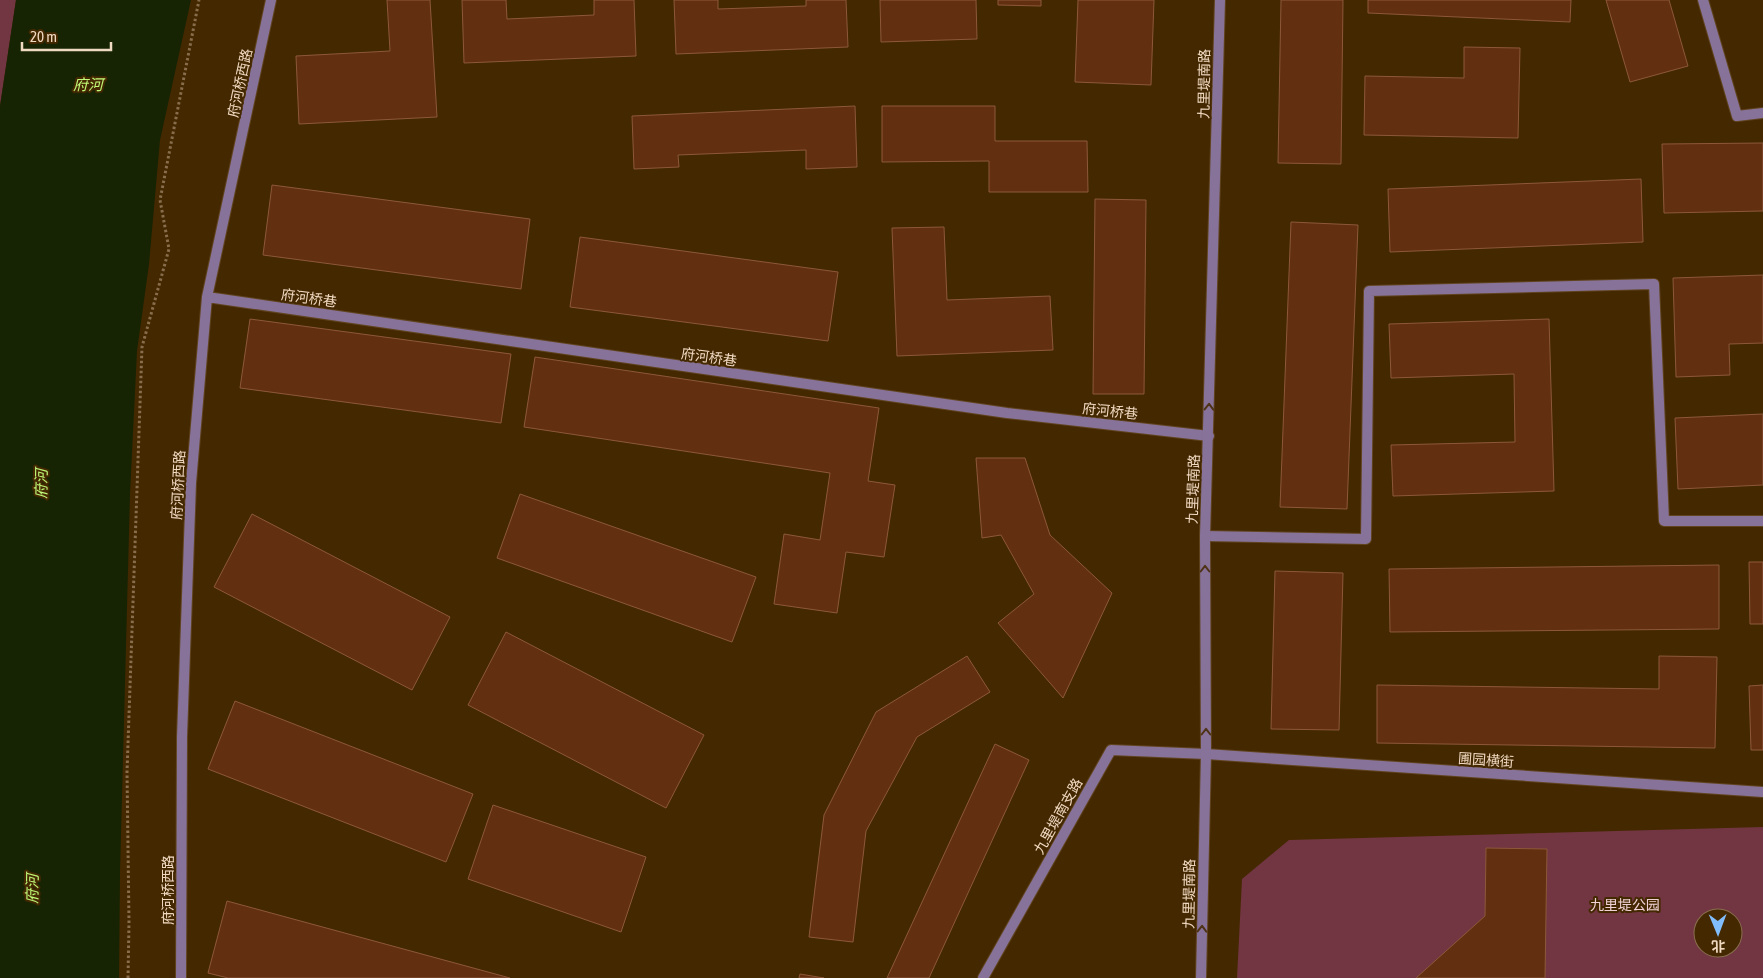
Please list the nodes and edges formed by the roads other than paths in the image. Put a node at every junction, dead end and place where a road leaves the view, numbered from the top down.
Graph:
1 (272, 0) edge
2 (1220, 0) edge
3 (1704, 0) edge
4 (1763, 113) edge
5 (207, 297) junction
6 (1208, 436) junction
7 (1763, 521) edge
8 (1205, 536) junction
9 (1206, 754) junction
10 (1763, 792) edge
11 (181, 978) edge
12 (983, 978) edge
13 (1201, 978) edge

1 - 5 street, 府河桥西路
6 -> 2 street, 九里堤南路
3 - 4 street
5 - 6 street, 府河桥巷
5 - 11 street, 府河桥西路
6 - 8 street, 九里堤南路
7 - 8 street
9 -> 8 street, 九里堤南路
9 - 10 street, 圃园横街
9 - 12 street, 九里堤南支路
13 -> 9 street, 九里堤南路

